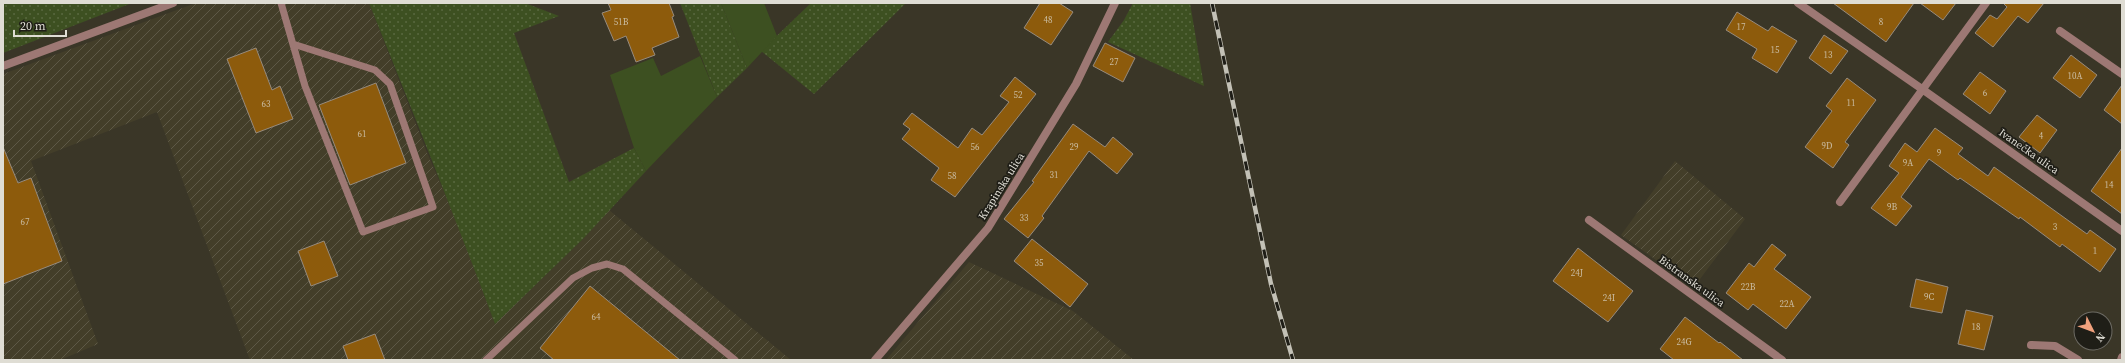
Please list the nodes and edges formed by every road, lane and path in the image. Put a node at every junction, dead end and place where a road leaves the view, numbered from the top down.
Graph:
1 (173, 3) edge
2 (281, 3) edge
3 (1115, 3) edge
4 (1798, 3) edge
5 (1986, 3) edge
6 (2060, 30) dead end
7 (293, 44) junction
8 (3, 66) edge
9 (2122, 74) edge
10 (1922, 89) junction
11 (1840, 202) dead end
12 (1589, 220) dead end
13 (2122, 231) edge
14 (2031, 345) dead end
15 (2122, 357) edge
16 (486, 360) edge
17 (735, 360) edge
18 (876, 360) edge
19 (1782, 360) edge
20 (2078, 360) edge
21 (2121, 360) edge

1 - 8 street
2 - 7 lane
3 - 18 street, Krapinska ulica
4 - 10 street, Ivanečka ulica
5 - 10 street
6 - 9 street
7 - 7 lane
10 - 11 street
10 - 13 street, Ivanečka ulica
12 - 19 street, Bistranska ulica
14 - 20 street
15 - 21 street
16 - 17 lane

